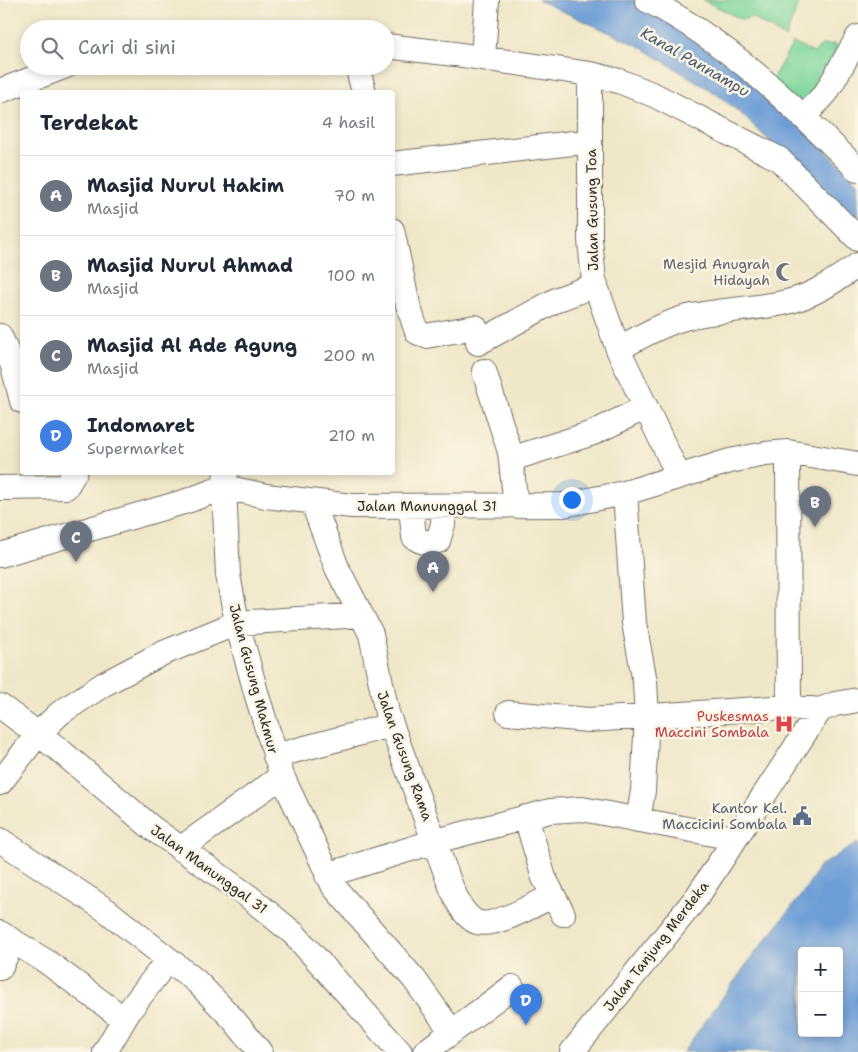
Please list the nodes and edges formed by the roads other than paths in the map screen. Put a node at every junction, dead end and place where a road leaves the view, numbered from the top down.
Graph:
1 (486, 0) edge
2 (646, 0) edge
3 (858, 37) edge
4 (395, 47) edge
5 (483, 58) junction
6 (590, 74) junction
7 (46, 75) edge
8 (359, 75) edge
9 (16, 89) edge
10 (363, 90) edge
11 (803, 117) junction
12 (590, 141) junction
13 (395, 164) edge
14 (858, 170) edge
15 (858, 239) edge
16 (395, 258) edge
17 (858, 265) edge
18 (596, 285) junction
19 (400, 306) edge
20 (0, 336) edge
21 (618, 349) junction
22 (484, 371) dead end
23 (20, 393) edge
24 (646, 407) junction
25 (788, 452) junction
26 (510, 458) junction
27 (858, 464) edge
28 (74, 475) edge
29 (679, 477) junction
30 (36, 479) edge
31 (225, 480) edge
32 (0, 488) edge
33 (625, 493) junction
34 (313, 503) junction
35 (516, 506) junction
36 (444, 507) junction
37 (411, 508) junction
38 (0, 555) edge
39 (361, 615) junction
40 (237, 623) junction
41 (858, 700) edge
42 (0, 706) edge
43 (789, 707) junction
44 (820, 710) junction
45 (508, 713) dead end
46 (647, 717) junction
47 (391, 725) junction
48 (38, 734) junction
49 (279, 766) junction
50 (0, 783) edge
51 (526, 817) junction
52 (638, 820) junction
53 (734, 838) junction
54 (0, 840) edge
55 (436, 841) junction
56 (180, 849) junction
57 (327, 875) junction
58 (7, 937) edge
59 (167, 960) junction
60 (0, 968) edge
61 (512, 987) dead end
62 (124, 1019) junction
63 (452, 1032) junction
64 (578, 1045) edge
65 (105, 1052) edge
66 (260, 1052) edge
67 (400, 1052) edge
68 (425, 1052) edge

1 - 5 street
2 - 11 street
3 - 11 street
4 - 5 street
5 - 6 street
6 - 12 street, Jalan Gusung Toa
6 - 15 street
7 - 9 street
8 - 10 street
11 - 14 street
12 - 13 street
12 - 18 street, Jalan Gusung Toa
16 - 19 street
17 - 21 street
18 - 19 street
18 - 21 street, Jalan Gusung Toa
20 - 23 street
21 - 24 street, Jalan Gusung Toa
22 - 26 street
24 - 26 street
24 - 29 street, Jalan Gusung Toa
25 - 27 street, Jalan Manunggal 31
25 - 29 street, Jalan Manunggal 31
25 - 43 street
26 - 35 street
28 - 30 street
29 - 33 street, Jalan Manunggal 31
30 - 32 street
31 - 34 street, Jalan Manunggal 31
31 - 38 street
31 - 40 street, Jalan Gusung Makmur
33 - 35 street, Jalan Manunggal 31
33 - 46 street
34 - 37 street, Jalan Manunggal 31
34 - 39 street, Jalan Gusung Rama
35 - 36 street, Jalan Manunggal 31
36 - 37 street, Jalan Manunggal 31
36 - 37 street
39 - 40 street
39 - 47 street, Jalan Gusung Rama
40 - 48 street
40 - 49 street, Jalan Gusung Makmur
41 - 44 street
42 - 48 street, Jalan Manunggal 31
43 - 44 street
43 - 46 street
44 - 53 street, Jalan Tanjung Merdeka
45 - 46 street
46 - 52 street
47 - 49 street
47 - 55 street, Jalan Gusung Rama
48 - 50 street
48 - 56 street, Jalan Manunggal 31
49 - 56 street
49 - 57 street, Jalan Gusung Makmur
51 - 52 street
51 - 55 street
51 - 55 street, Jalan Gusung Rama
52 - 53 street
53 - 64 street, Jalan Tanjung Merdeka
54 - 59 street
55 - 57 street
56 - 67 street, Jalan Manunggal 31
57 - 63 street, Jalan Gusung Makmur
58 - 60 street
58 - 62 street
59 - 62 street
59 - 66 street
61 - 63 street
62 - 65 street
63 - 68 street

